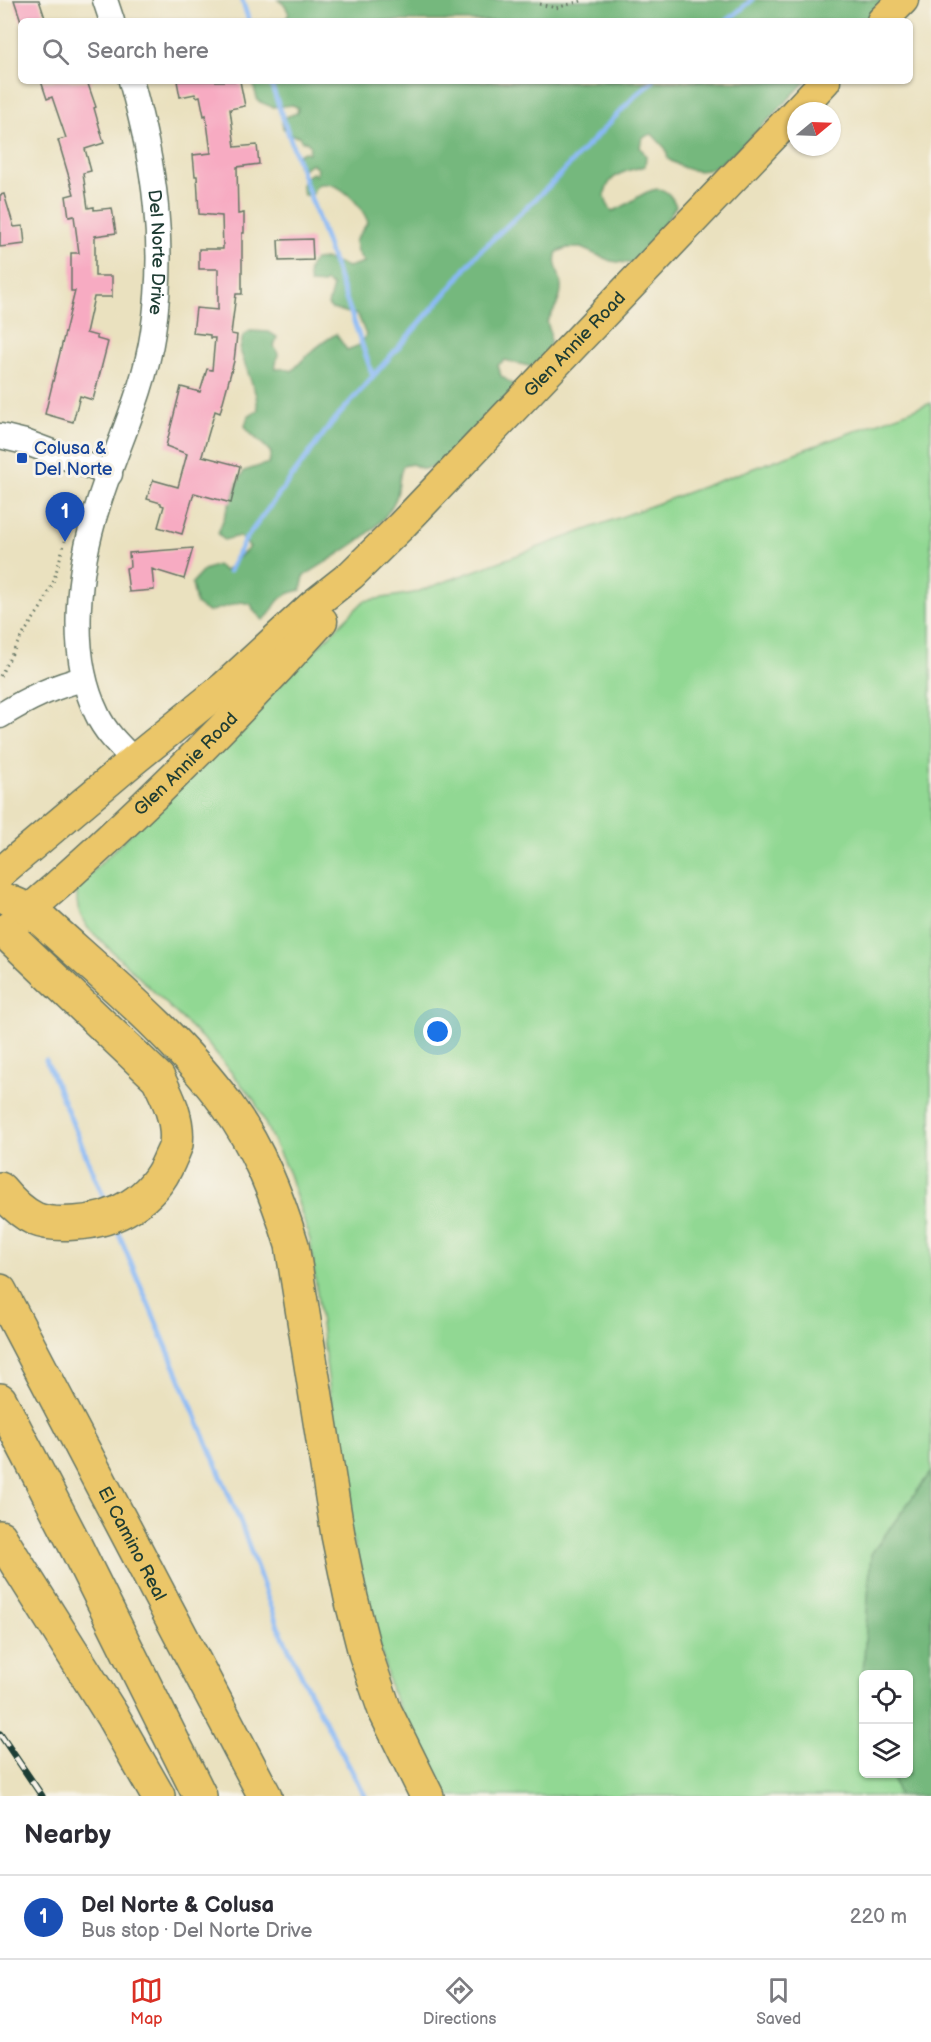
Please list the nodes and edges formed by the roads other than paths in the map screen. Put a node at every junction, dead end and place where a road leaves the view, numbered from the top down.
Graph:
1 (105, 0) edge
2 (903, 0) edge
3 (111, 18) edge
4 (885, 18) edge
5 (132, 84) edge
6 (822, 84) edge
7 (805, 102) edge
8 (787, 120) edge
9 (0, 436) edge
10 (110, 474) junction
11 (351, 575) junction
12 (84, 679) junction
13 (0, 716) edge
14 (134, 760) junction
15 (0, 873) edge
16 (0, 896) edge
17 (30, 909) junction
18 (2, 930) edge
19 (0, 1189) edge
20 (0, 1291) edge
21 (0, 1400) edge
22 (0, 1537) edge
23 (158, 1796) edge
24 (200, 1796) edge
25 (265, 1796) edge
26 (427, 1796) edge

1 - 3 street
2 - 4 main road
5 - 10 street, Del Norte Drive
6 - 7 main road, Glen Annie Road
8 - 11 main road, Glen Annie Road
9 - 10 street
10 - 12 street, Del Norte Drive
11 - 14 main road, Glen Annie Road
11 - 17 main road, Glen Annie Road
12 - 13 street
12 - 14 street, Del Norte Drive
14 - 15 main road, Glen Annie Road
16 - 17 main road
17 - 18 main road, Glen Annie Road
17 - 26 highway
18 - 19 highway
20 - 25 highway, El Camino Real
21 - 24 highway
22 - 23 highway

